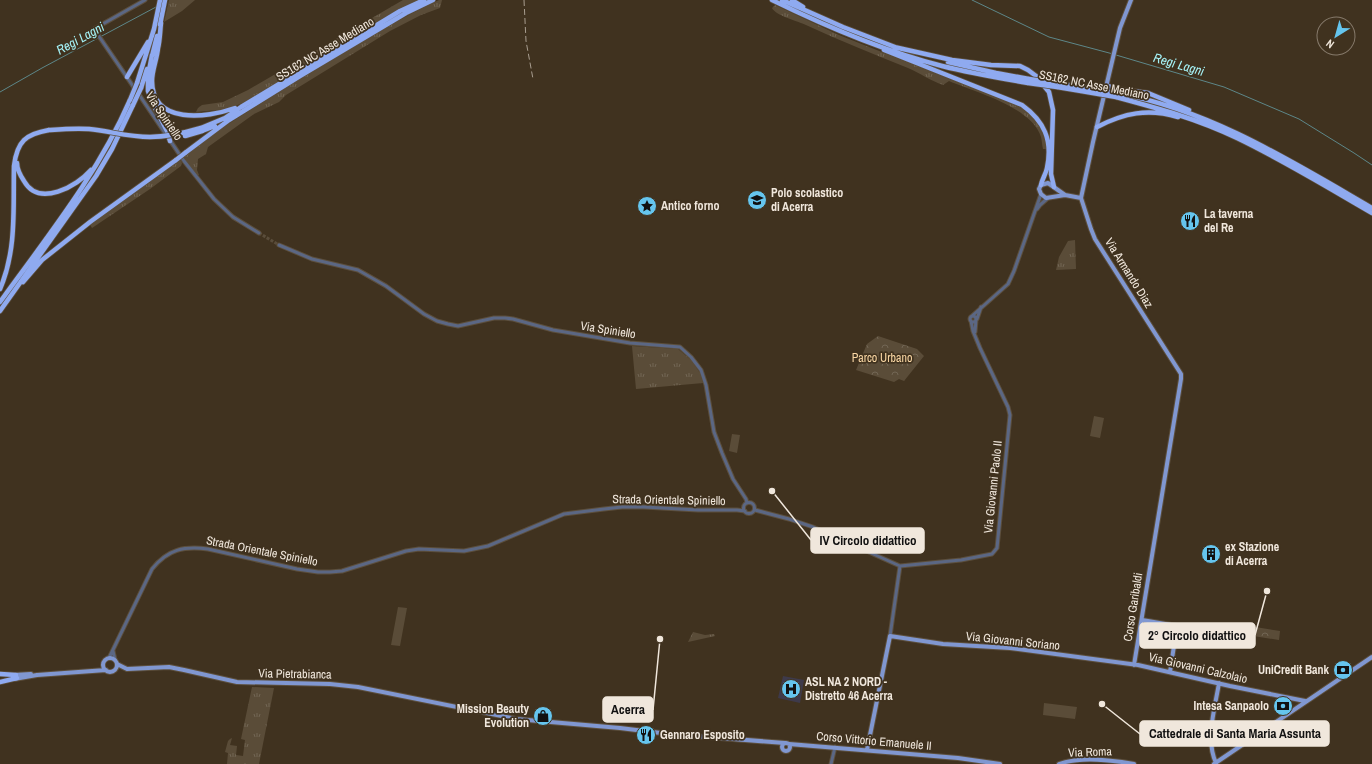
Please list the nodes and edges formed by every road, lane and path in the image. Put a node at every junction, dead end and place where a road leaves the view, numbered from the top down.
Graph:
1 (144, 0) edge
2 (160, 0) edge
3 (165, 0) edge
4 (424, 0) edge
5 (433, 0) edge
6 (767, 0) edge
7 (772, 0) edge
8 (792, 0) edge
9 (1131, 0) edge
10 (784, 4) edge
11 (824, 19) junction
12 (160, 23) junction
13 (153, 31) junction
14 (857, 38) junction
15 (894, 47) junction
16 (152, 55) junction
17 (127, 77) junction
18 (1029, 81) junction
19 (1107, 86) junction
20 (1116, 95) junction
21 (241, 107) junction
22 (228, 120) junction
23 (1208, 120) junction
24 (1208, 126) junction
25 (1097, 127) junction
26 (202, 129) junction
27 (50, 131) junction
28 (170, 141) junction
29 (102, 158) junction
30 (1041, 185) junction
31 (1054, 186) junction
32 (1041, 194) junction
33 (1065, 195) junction
34 (1050, 197) junction
35 (1081, 198) junction
36 (1372, 208) edge
37 (1035, 212) junction
38 (1372, 213) edge
39 (259, 233) tunnel mouth
40 (280, 245) tunnel mouth
41 (0, 289) edge
42 (12, 294) junction
43 (0, 302) edge
44 (982, 306) junction
45 (0, 311) edge
46 (972, 316) junction
47 (976, 320) junction
48 (971, 321) junction
49 (975, 336) junction
50 (747, 503) junction
51 (755, 510) junction
52 (745, 511) junction
53 (1152, 552) joint
54 (900, 566) junction
55 (1142, 620) junction
56 (890, 636) junction
57 (113, 651) junction
58 (1372, 657) edge
59 (109, 658) junction
60 (104, 662) junction
61 (116, 662) junction
62 (1134, 665) junction
63 (137, 669) junction
64 (106, 670) junction
65 (115, 670) junction
66 (95, 672) junction
67 (1170, 672) junction
68 (0, 675) edge
69 (16, 677) junction
70 (0, 681) edge
71 (1219, 684) junction
72 (1305, 701) junction
73 (516, 719) joint
74 (772, 742) junction
75 (787, 744) junction
76 (800, 745) junction
77 (835, 747) junction
78 (783, 750) junction
79 (867, 750) junction
80 (789, 751) junction
81 (1215, 763) edge
82 (831, 764) edge
83 (1000, 764) edge
84 (1059, 764) edge
85 (1134, 764) edge

1 - 17 street, Via Spiniello
2 - 13 highway
3 - 12 highway
4 - 21 highway, SS162 NC Asse Mediano
5 - 22 highway, SS162 NC Asse Mediano
6 - 10 highway, SS162 NC Asse Mediano
7 - 10 highway, SS162 NC Asse Mediano
8 - 11 highway, SS162 NC Asse Mediano
9 - 19 main road, Via Armando Diaz
10 - 11 highway, SS162 NC Asse Mediano
10 - 14 highway, SS162 NC Asse Mediano
11 - 15 highway, SS162 NC Asse Mediano
12 - 16 highway
12 - 21 highway
13 - 17 highway
13 - 29 highway, bridge
14 - 18 highway, SS162 NC Asse Mediano
14 - 30 highway
15 - 18 highway, SS162 NC Asse Mediano
15 - 31 highway
16 - 28 highway
16 - 42 highway, bridge
17 - 28 street, Via Spiniello
18 - 20 highway, SS162 NC Asse Mediano, bridge
19 - 23 highway
19 - 25 main road, Via Armando Diaz
20 - 23 highway, SS162 NC Asse Mediano
20 - 24 highway, SS162 NC Asse Mediano
21 - 26 highway
22 - 26 highway
22 - 42 highway, bridge
23 - 36 highway, SS162 NC Asse Mediano
24 - 25 highway
24 - 38 highway, SS162 NC Asse Mediano
25 - 35 main road, Via Armando Diaz
26 - 27 highway, bridge
27 - 29 highway
27 - 41 highway
28 - 39 street, Via Spiniello
29 - 43 highway
30 - 31 main road
30 - 32 main road
31 - 33 main road
31 - 34 main road
32 - 34 main road
32 - 37 street, Via Giovanni Paolo II
33 - 34 main road
33 - 35 main road
34 - 37 street, Via Giovanni Paolo II
35 - 53 main road, Via Armando Diaz
37 - 44 street, Via Giovanni Paolo II
40 - 50 street, Via Spiniello
42 - 45 highway
44 - 46 street, Via Giovanni Paolo II
44 - 47 street, Via Giovanni Paolo II
46 - 47 street
46 - 48 street
47 - 48 street
47 - 49 street, Via Giovanni Paolo II
48 - 49 street, Via Giovanni Paolo II
49 - 54 street, Via Giovanni Paolo II
50 - 51 street, Via Spiniello
50 - 52 street
51 - 52 street, Via Spiniello
51 - 54 street, Via Spiniello
52 - 57 street, Strada Orientale Spiniello
53 - 55 main road, Corso Garibaldi
54 - 56 street
55 - 62 main road, Corso Garibaldi
55 - 67 main road
56 - 62 main road, Via Giovanni Soriano
56 - 79 main road
57 - 59 street, Strada Orientale Spiniello
57 - 61 street
58 - 72 main road
59 - 60 main road
59 - 61 main road, Via Pietrabianca
60 - 64 main road
60 - 66 main road
61 - 63 main road, Via Pietrabianca
61 - 65 main road
62 - 67 main road, Via Giovanni Calzolaio
63 - 65 main road, Via Pietrabianca
63 - 73 main road, Via Pietrabianca
64 - 65 main road, Via Pietrabianca
64 - 66 main road, Via Pietrabianca
66 - 69 main road, Via Pietrabianca
67 - 71 main road, Via Giovanni Calzolaio
68 - 69 highway
69 - 70 highway
71 - 72 main road, Via Giovanni Calzolaio
71 - 81 main road
72 - 81 main road
73 - 74 main road, Corso Vittorio Emanuele II
74 - 75 main road, Corso Vittorio Emanuele II
74 - 78 main road
75 - 76 main road, Corso Vittorio Emanuele II
75 - 78 main road
75 - 80 main road
76 - 77 main road, Corso Vittorio Emanuele II
76 - 80 main road
77 - 79 main road, Corso Vittorio Emanuele II
77 - 82 street
78 - 80 main road
79 - 83 main road, Corso Vittorio Emanuele II
84 - 85 main road, Via Roma

